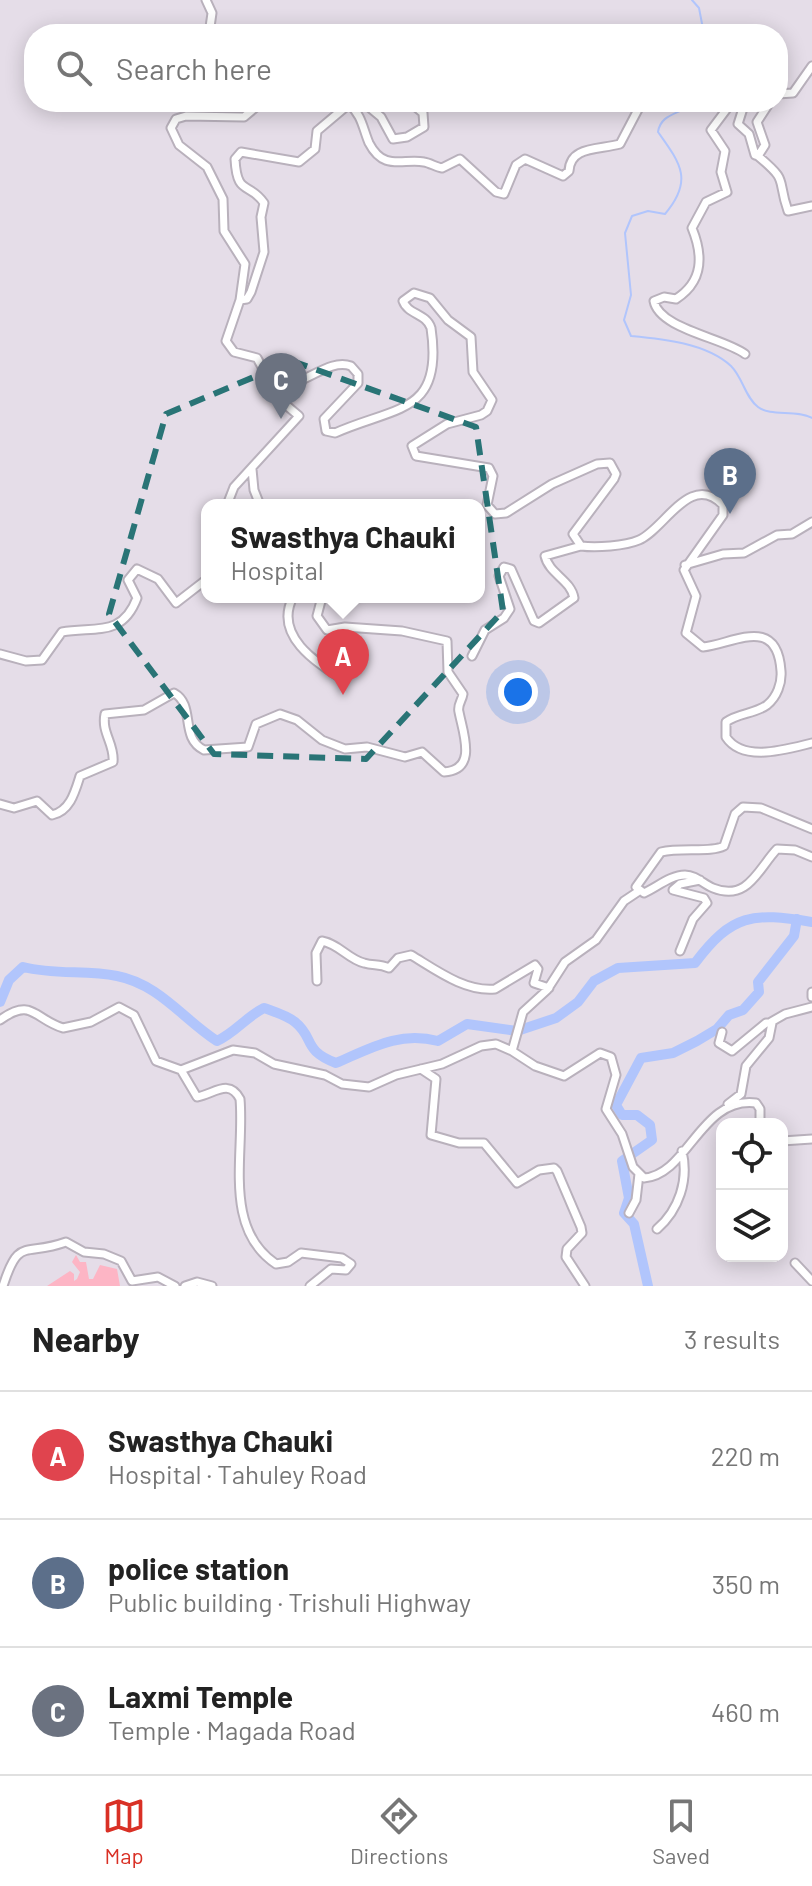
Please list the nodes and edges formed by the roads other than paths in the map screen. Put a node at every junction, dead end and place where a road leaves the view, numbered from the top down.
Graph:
1 (206, 0) edge
2 (210, 24) edge
3 (812, 66) edge
4 (788, 93) edge
5 (250, 112) edge
6 (339, 112) edge
7 (356, 112) edge
8 (375, 112) edge
9 (422, 112) edge
10 (637, 112) edge
11 (724, 112) edge
12 (742, 112) edge
13 (764, 112) edge
14 (758, 156) junction
15 (812, 206) edge
16 (240, 300) junction
17 (745, 354) dead end
18 (265, 374) junction
19 (252, 469) junction
20 (229, 499) edge
21 (258, 499) edge
22 (812, 522) edge
23 (581, 546) junction
24 (685, 565) junction
25 (201, 584) edge
26 (292, 603) edge
27 (320, 603) edge
28 (0, 654) edge
29 (472, 656) dead end
30 (344, 680) dead end
31 (812, 743) edge
32 (0, 804) edge
33 (812, 829) edge
34 (812, 857) edge
35 (700, 880) junction
36 (639, 891) junction
37 (680, 951) dead end
38 (317, 981) dead end
39 (549, 988) junction
40 (812, 1007) edge
41 (0, 1020) edge
42 (771, 1022) junction
43 (722, 1032) dead end
44 (512, 1051) junction
45 (421, 1069) junction
46 (181, 1070) junction
47 (724, 1109) junction
48 (760, 1118) edge
49 (812, 1139) edge
50 (788, 1141) edge
51 (682, 1151) junction
52 (639, 1174) junction
53 (629, 1213) dead end
54 (657, 1229) dead end
55 (795, 1263) dead end
56 (812, 1281) edge
57 (3, 1286) edge
58 (175, 1286) edge
59 (185, 1286) edge
60 (212, 1286) edge
61 (310, 1286) edge
62 (585, 1286) edge

1 - 2 street
3 - 4 street
5 - 16 street
6 - 16 street
7 - 10 street
8 - 9 street
11 - 17 street
12 - 14 street
13 - 14 street
14 - 15 street
16 - 18 street
18 - 19 street
18 - 23 street
19 - 20 street
19 - 21 street
22 - 24 street
23 - 24 street
23 - 29 street
24 - 31 street
25 - 28 street
26 - 30 street
27 - 32 street
33 - 36 street
34 - 35 street
35 - 36 street
35 - 37 street
36 - 39 street
38 - 39 street
39 - 44 street
40 - 42 street
41 - 46 street
42 - 43 street
42 - 47 street
44 - 45 street
44 - 52 street
45 - 46 street
45 - 62 street
46 - 61 street
47 - 48 street
47 - 51 street
49 - 50 street
51 - 52 street
51 - 54 street
52 - 53 street
55 - 56 street
57 - 58 street
59 - 60 street

